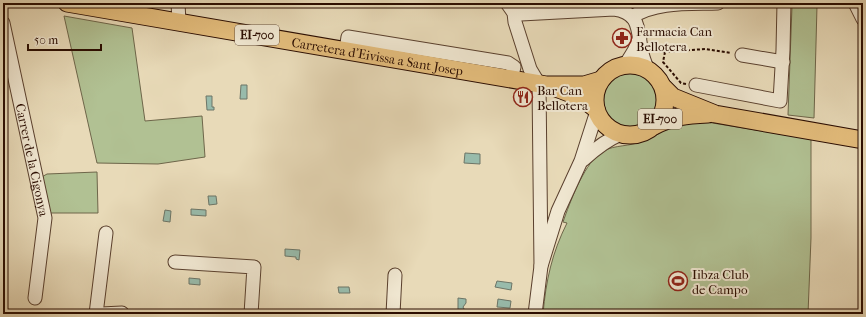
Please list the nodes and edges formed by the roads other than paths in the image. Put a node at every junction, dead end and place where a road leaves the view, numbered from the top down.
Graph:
1 (68, 3) edge
2 (176, 3) edge
3 (718, 3) edge
4 (784, 3) edge
5 (854, 3) edge
6 (510, 8) edge
7 (632, 16) junction
8 (863, 19) edge
9 (179, 22) junction
10 (3, 23) edge
11 (640, 37) junction
12 (742, 55) road end
13 (783, 62) junction
14 (626, 64) junction
15 (647, 68) junction
16 (601, 80) junction
17 (542, 84) junction
18 (696, 85) road end
19 (664, 88) junction
20 (596, 110) junction
21 (715, 114) junction
22 (654, 126) junction
23 (622, 134) junction
24 (863, 140) edge
25 (581, 161) junction
26 (106, 233) dead end
27 (175, 262) dead end
28 (541, 266) junction
29 (395, 275) dead end
30 (35, 298) dead end
31 (96, 314) edge
32 (101, 314) edge
33 (122, 314) edge
34 (251, 314) edge
35 (393, 314) edge
36 (535, 314) edge

1 - 9 main road, Carretera d'Eivissa a Sant Josep / EI-700
2 - 9 street
3 - 7 street
4 - 13 street
5 - 8 street
6 - 7 street
6 - 17 street
7 - 11 street
9 - 17 main road, Carretera d'Eivissa a Sant Josep / EI-700
10 - 30 street, Carrer de la Cigonya
11 - 14 street
11 - 15 street
12 - 13 street
13 - 18 street
14 - 15 main road
14 - 16 main road, EI-700
15 - 19 main road, EI-700
16 - 17 main road, Carretera d'Eivissa a Sant Josep / EI-700
16 - 20 main road
17 - 20 main road, Carretera d'Eivissa a Sant Josep / EI-700
17 - 28 street
19 - 21 main road, EI-700
19 - 22 main road, EI-700
20 - 23 main road, EI-700
20 - 25 street
21 - 22 main road, EI-700
21 - 24 main road, EI-700
22 - 23 main road, EI-700
23 - 25 street
25 - 28 street
26 - 31 street
27 - 34 street
28 - 36 street
29 - 35 street
32 - 33 street

